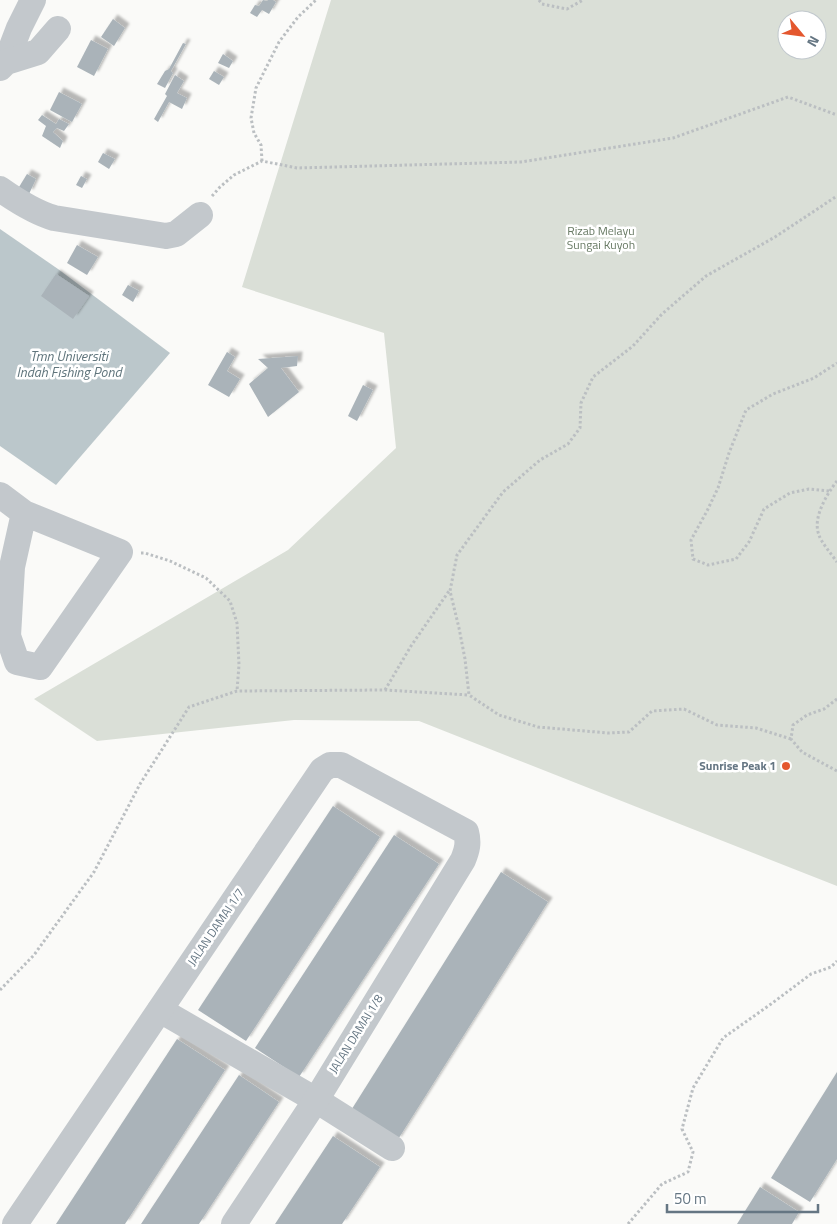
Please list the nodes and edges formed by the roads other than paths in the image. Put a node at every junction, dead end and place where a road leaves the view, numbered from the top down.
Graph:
1 (33, 0) edge
2 (58, 29) dead end
3 (3, 65) edge
4 (0, 188) edge
5 (200, 215) road end
6 (0, 496) edge
7 (24, 513) junction
8 (468, 840) joint
9 (160, 1010) junction
10 (316, 1100) junction
11 (392, 1148) dead end
12 (15, 1224) edge
13 (234, 1224) edge

1 - 3 street
2 - 3 street
4 - 5 street
6 - 7 street
7 - 7 street
8 - 9 street, JALAN DAMAI 1/7
8 - 10 street, JALAN DAMAI 1/8
9 - 10 street
9 - 12 street, JALAN DAMAI 1/7
10 - 11 street
10 - 13 street, JALAN DAMAI 1/8

